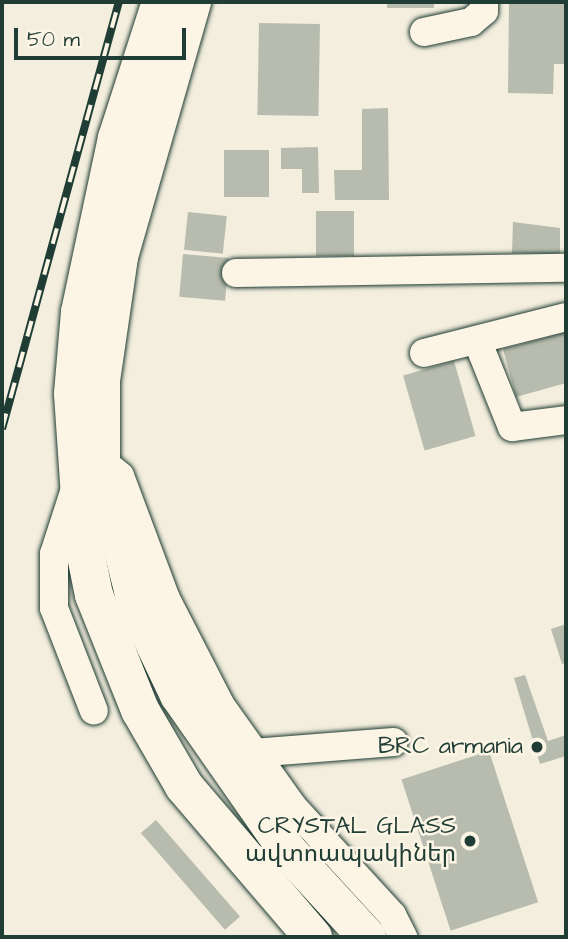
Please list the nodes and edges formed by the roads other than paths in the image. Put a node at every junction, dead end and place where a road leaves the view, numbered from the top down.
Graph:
1 (161, 2) edge
2 (192, 2) edge
3 (484, 2) edge
4 (424, 32) dead end
5 (566, 268) edge
6 (236, 273) dead end
7 (566, 317) edge
8 (477, 340) junction
9 (424, 353) dead end
10 (566, 420) edge
11 (88, 474) junction
12 (94, 711) dead end
13 (394, 742) dead end
14 (253, 753) junction
15 (313, 937) edge
16 (367, 937) edge
17 (403, 937) edge

1 - 11 highway
2 - 11 highway
3 - 4 lane
5 - 6 lane
7 - 8 lane
8 - 9 lane
8 - 10 lane
11 - 12 lane
11 - 14 lane
11 - 15 highway
11 - 16 highway
13 - 14 lane
14 - 17 lane

